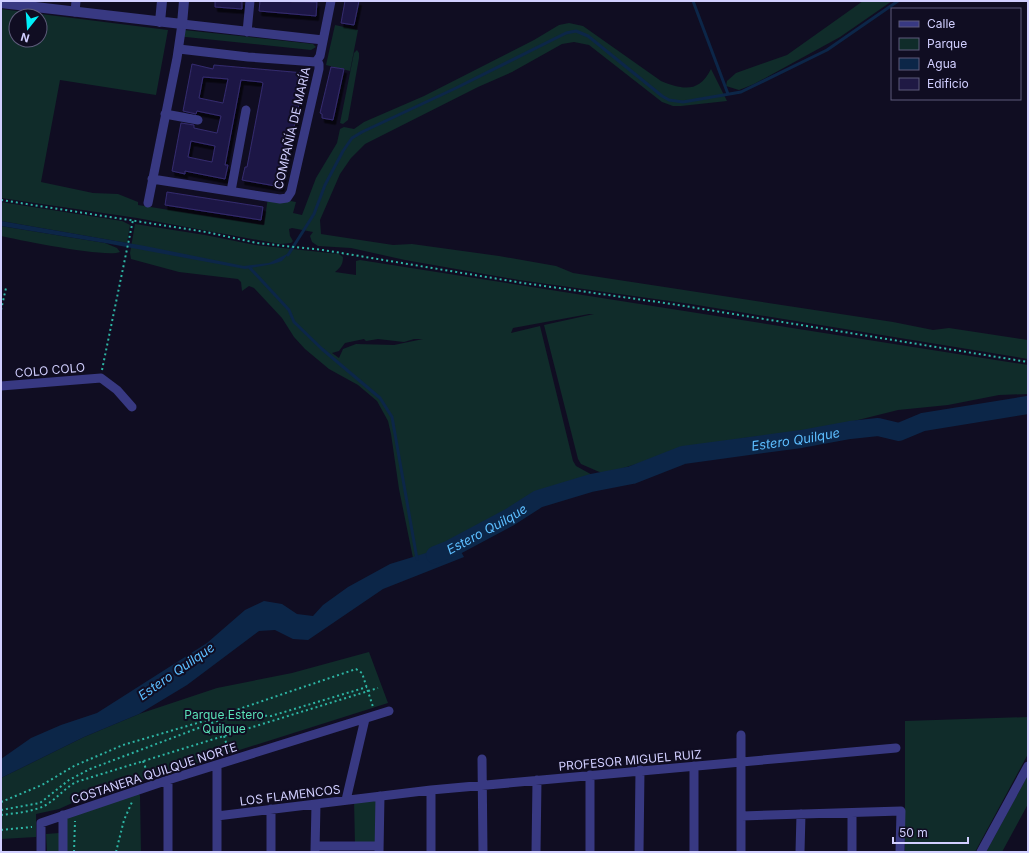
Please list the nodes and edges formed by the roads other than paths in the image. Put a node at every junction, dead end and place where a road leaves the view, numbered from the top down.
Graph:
1 (76, 1) edge
2 (162, 1) edge
3 (184, 1) edge
4 (250, 1) edge
5 (331, 1) edge
6 (6, 2) edge
7 (75, 12) junction
8 (160, 22) junction
9 (182, 24) junction
10 (247, 32) junction
11 (324, 40) junction
12 (179, 49) junction
13 (316, 62) junction
14 (246, 110) dead end
15 (165, 114) junction
16 (198, 120) dead end
17 (152, 179) junction
18 (231, 191) junction
19 (148, 203) dead end
20 (1, 386) edge
21 (132, 407) dead end
22 (389, 711) dead end
23 (365, 719) junction
24 (741, 735) dead end
25 (896, 748) dead end
26 (482, 759) dead end
27 (742, 762) junction
28 (217, 766) junction
29 (694, 766) junction
30 (1028, 766) edge
31 (640, 770) junction
32 (590, 775) junction
33 (168, 780) junction
34 (537, 780) junction
35 (484, 785) junction
36 (431, 790) junction
37 (380, 796) junction
38 (366, 798) joint
39 (346, 800) junction
40 (316, 804) junction
41 (271, 809) junction
42 (852, 812) junction
43 (801, 814) junction
44 (63, 815) junction
45 (217, 816) junction
46 (742, 816) junction
47 (315, 849) edge
48 (379, 849) edge
49 (41, 852) edge
50 (63, 852) edge
51 (168, 852) edge
52 (217, 852) edge
53 (270, 852) edge
54 (430, 852) edge
55 (483, 852) edge
56 (536, 852) edge
57 (590, 852) edge
58 (639, 852) edge
59 (694, 852) edge
60 (741, 852) edge
61 (800, 852) edge
62 (852, 852) edge
63 (900, 852) edge
64 (981, 852) edge

1 - 7 street
2 - 8 street
3 - 9 street
4 - 10 street
5 - 11 street, COMPAÑÍA DE MARÍA
6 - 7 street
7 - 8 street
8 - 9 street
9 - 10 street
9 - 12 street
10 - 11 street
11 - 13 street, COMPAÑÍA DE MARÍA
12 - 13 street
12 - 15 street
13 - 18 street, COMPAÑÍA DE MARÍA
14 - 18 street
15 - 16 street
15 - 17 street
17 - 18 street, COMPAÑÍA DE MARÍA
17 - 19 street
20 - 21 street, COLO COLO
22 - 23 street, COSTANERA QUILQUE NORTE
23 - 28 street, COSTANERA QUILQUE NORTE
23 - 39 street
24 - 27 street
25 - 27 street, PROFESOR MIGUEL RUIZ
26 - 35 street
27 - 29 street, PROFESOR MIGUEL RUIZ
27 - 46 street
28 - 33 street, COSTANERA QUILQUE NORTE
28 - 45 street
29 - 31 street, PROFESOR MIGUEL RUIZ
29 - 59 street
30 - 64 street
31 - 32 street, PROFESOR MIGUEL RUIZ
31 - 58 street
32 - 34 street, PROFESOR MIGUEL RUIZ
32 - 57 street
33 - 44 street, COSTANERA QUILQUE NORTE
33 - 51 street
34 - 35 street, PROFESOR MIGUEL RUIZ
34 - 56 street
35 - 36 street, PROFESOR MIGUEL RUIZ
35 - 55 street
36 - 37 street, PROFESOR MIGUEL RUIZ
36 - 54 street
37 - 38 street, PROFESOR MIGUEL RUIZ
37 - 48 street
38 - 39 street, LOS FLAMENCOS
39 - 40 street, LOS FLAMENCOS
40 - 41 street, LOS FLAMENCOS
40 - 47 street
41 - 45 street, LOS FLAMENCOS
41 - 53 street
42 - 43 street
42 - 62 street
42 - 63 street
43 - 46 street
43 - 61 street
44 - 49 street, COSTANERA QUILQUE NORTE
44 - 50 street
45 - 52 street
46 - 60 street
47 - 48 street

